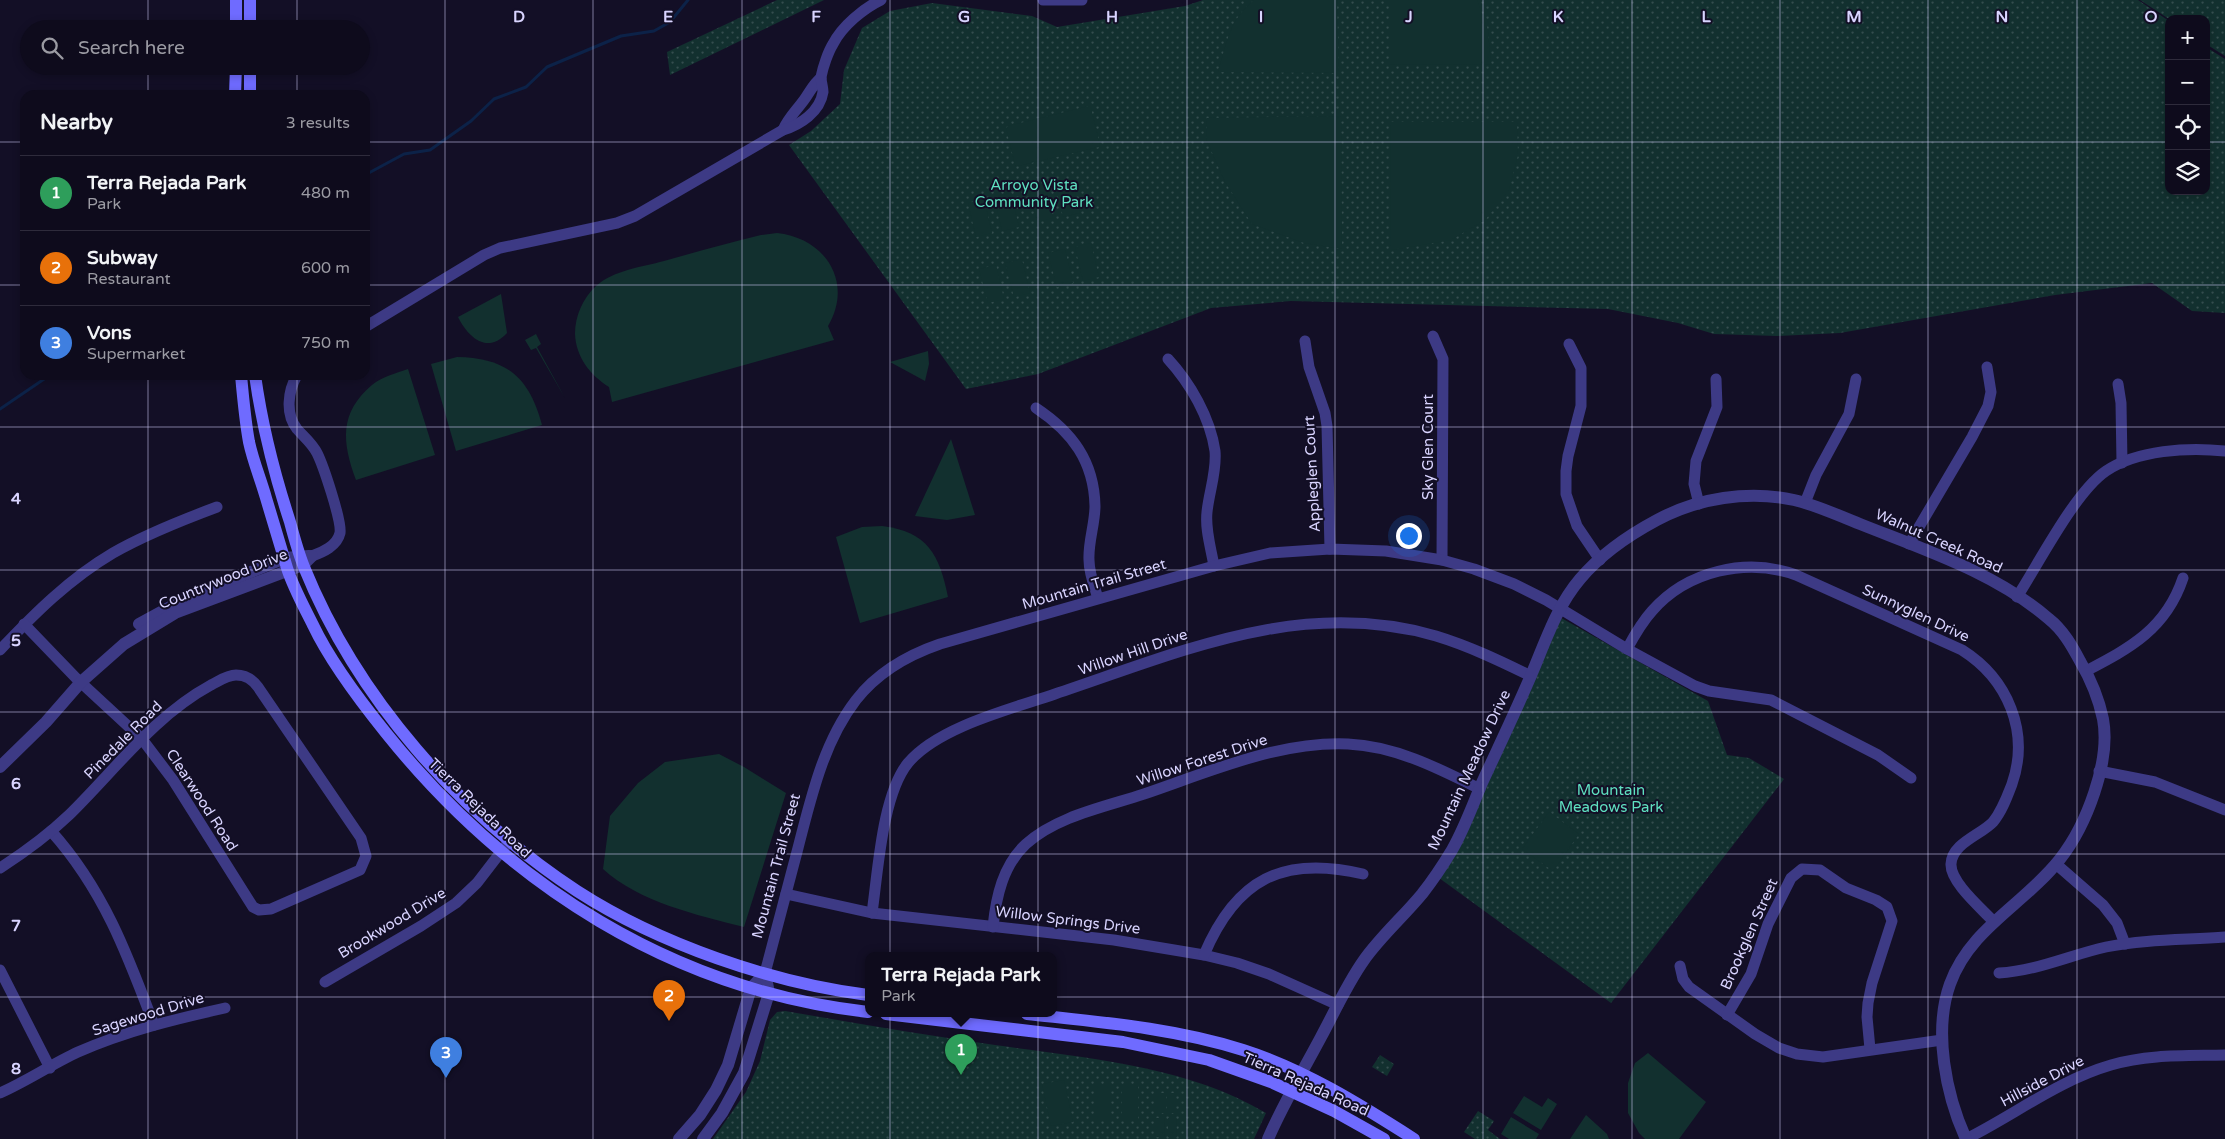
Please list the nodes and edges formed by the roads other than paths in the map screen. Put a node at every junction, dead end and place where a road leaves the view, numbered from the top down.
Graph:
1 (236, 0) edge
2 (250, 0) edge
3 (881, 0) edge
4 (1043, 0) edge
5 (1082, 0) edge
6 (236, 20) edge
7 (250, 20) edge
8 (236, 75) edge
9 (250, 75) edge
10 (235, 90) edge
11 (250, 90) edge
12 (370, 325) edge
13 (1433, 336) dead end
14 (1305, 341) dead end
15 (1569, 344) dead end
16 (1168, 359) dead end
17 (1987, 367) dead end
18 (1716, 379) dead end
19 (1856, 379) dead end
20 (241, 380) edge
21 (256, 380) edge
22 (294, 380) edge
23 (2118, 384) dead end
24 (1036, 408) dead end
25 (2225, 451) edge
26 (2122, 463) junction
27 (1805, 503) junction
28 (1699, 504) junction
29 (217, 507) dead end
30 (1909, 544) junction
31 (1330, 549) junction
32 (305, 559) junction
33 (1442, 560) junction
34 (1600, 560) junction
35 (286, 564) junction
36 (1214, 566) junction
37 (2183, 578) dead end
38 (2018, 596) junction
39 (1098, 598) junction
40 (1559, 608) junction
41 (24, 624) junction
42 (1627, 649) junction
43 (0, 650) edge
44 (2086, 671) junction
45 (1531, 676) junction
46 (79, 680) junction
47 (142, 739) junction
48 (0, 757) edge
49 (0, 767) edge
50 (2099, 771) junction
51 (1911, 778) dead end
52 (1480, 789) junction
53 (2225, 810) edge
54 (51, 831) junction
55 (510, 840) junction
56 (500, 852) junction
57 (366, 856) joint
58 (2056, 864) junction
59 (0, 868) edge
60 (1363, 874) dead end
61 (786, 894) junction
62 (872, 913) junction
63 (1994, 921) junction
64 (993, 927) junction
65 (2225, 937) edge
66 (2125, 944) junction
67 (1204, 955) junction
68 (1680, 966) dead end
69 (0, 970) edge
70 (1999, 973) dead end
71 (765, 974) junction
72 (325, 982) dead end
73 (751, 988) junction
74 (769, 993) junction
75 (865, 995) edge
76 (1338, 1005) junction
77 (225, 1008) dead end
78 (865, 1012) edge
79 (1727, 1015) junction
80 (911, 1017) edge
81 (1049, 1017) edge
82 (154, 1026) junction
83 (1942, 1040) junction
84 (1870, 1049) junction
85 (2225, 1055) edge
86 (50, 1068) junction
87 (1301, 1074) junction
88 (1290, 1092) junction
89 (0, 1093) edge
90 (679, 1139) edge
91 (703, 1139) edge
92 (1268, 1139) edge
93 (1384, 1139) edge
94 (1414, 1139) edge
95 (1966, 1139) edge

1 - 6 main road
2 - 7 main road
3 - 12 street
4 - 5 street
8 - 10 main road
9 - 11 main road
13 - 33 street, Sky Glen Court
14 - 31 street, Appleglen Court
15 - 34 street
16 - 36 street
17 - 30 street
18 - 28 street
19 - 27 street
20 - 35 main road, Tierra Rejada Road
21 - 32 main road, Tierra Rejada Road
22 - 32 street
23 - 26 street
24 - 39 street
25 - 26 street
26 - 38 street
27 - 28 street, Walnut Creek Road
27 - 30 street, Walnut Creek Road
28 - 34 street, Walnut Creek Road
29 - 41 street
30 - 38 street, Walnut Creek Road
31 - 33 street, Mountain Trail Street
31 - 36 street, Mountain Trail Street
32 - 35 street, Countrywood Drive
32 - 55 main road, Tierra Rejada Road
33 - 40 street, Mountain Trail Street
34 - 40 street, Walnut Creek Road
35 - 46 street, Countrywood Drive
35 - 56 main road, Tierra Rejada Road
36 - 39 street, Mountain Trail Street
37 - 44 street
38 - 44 street, Walnut Creek Road
39 - 61 street, Mountain Trail Street
40 - 42 street, Mountain Trail Street
40 - 45 street, Mountain Meadow Drive
41 - 43 street
41 - 46 street, Clearwood Road
42 - 51 street, Mountain Trail Street
42 - 63 street, Sunnyglen Drive
44 - 50 street, Walnut Creek Road
45 - 52 street, Mountain Meadow Drive
45 - 62 street, Willow Hill Drive
46 - 47 street, Clearwood Road
46 - 48 street, Countrywood Drive
46 - 49 street, Countrywood Drive
47 - 54 street, Pinedale Road
47 - 57 street, Clearwood Road
47 - 57 street, Pinedale Road
50 - 53 street
50 - 58 street, Walnut Creek Road
52 - 64 street, Willow Forest Drive
52 - 76 street, Mountain Meadow Drive
54 - 59 street, Pinedale Road
54 - 82 street
55 - 56 street, Brookwood Drive
55 - 71 main road, Tierra Rejada Road
56 - 72 street, Brookwood Drive
56 - 73 main road, Tierra Rejada Road
58 - 63 street, Walnut Creek Road
58 - 66 street
60 - 67 street
61 - 62 street, Willow Springs Drive
61 - 71 street, Mountain Trail Street
62 - 64 street, Willow Springs Drive
63 - 83 street, Walnut Creek Road
64 - 67 street, Willow Springs Drive
65 - 66 street
66 - 70 street
67 - 76 street, Willow Springs Drive
68 - 79 street
69 - 86 street
71 - 73 street
71 - 74 street, Mountain Trail Street
71 - 75 main road, Tierra Rejada Road
73 - 74 main road, Tierra Rejada Road
73 - 90 street
74 - 78 main road, Tierra Rejada Road
74 - 91 street, Mountain Trail Street
76 - 87 street, Mountain Meadow Drive
77 - 82 street, Sagewood Drive
79 - 84 street
79 - 84 street, Brookglen Street
80 - 88 main road, Tierra Rejada Road
81 - 87 main road, Tierra Rejada Road
82 - 86 street, Sagewood Drive
83 - 84 street
83 - 95 street, Walnut Creek Road
85 - 95 street, Hillside Drive
86 - 89 street, Sagewood Drive
87 - 88 street, Mountain Meadow Drive
87 - 94 main road, Tierra Rejada Road
88 - 92 street, Mountain Meadow Drive
88 - 93 main road, Tierra Rejada Road

